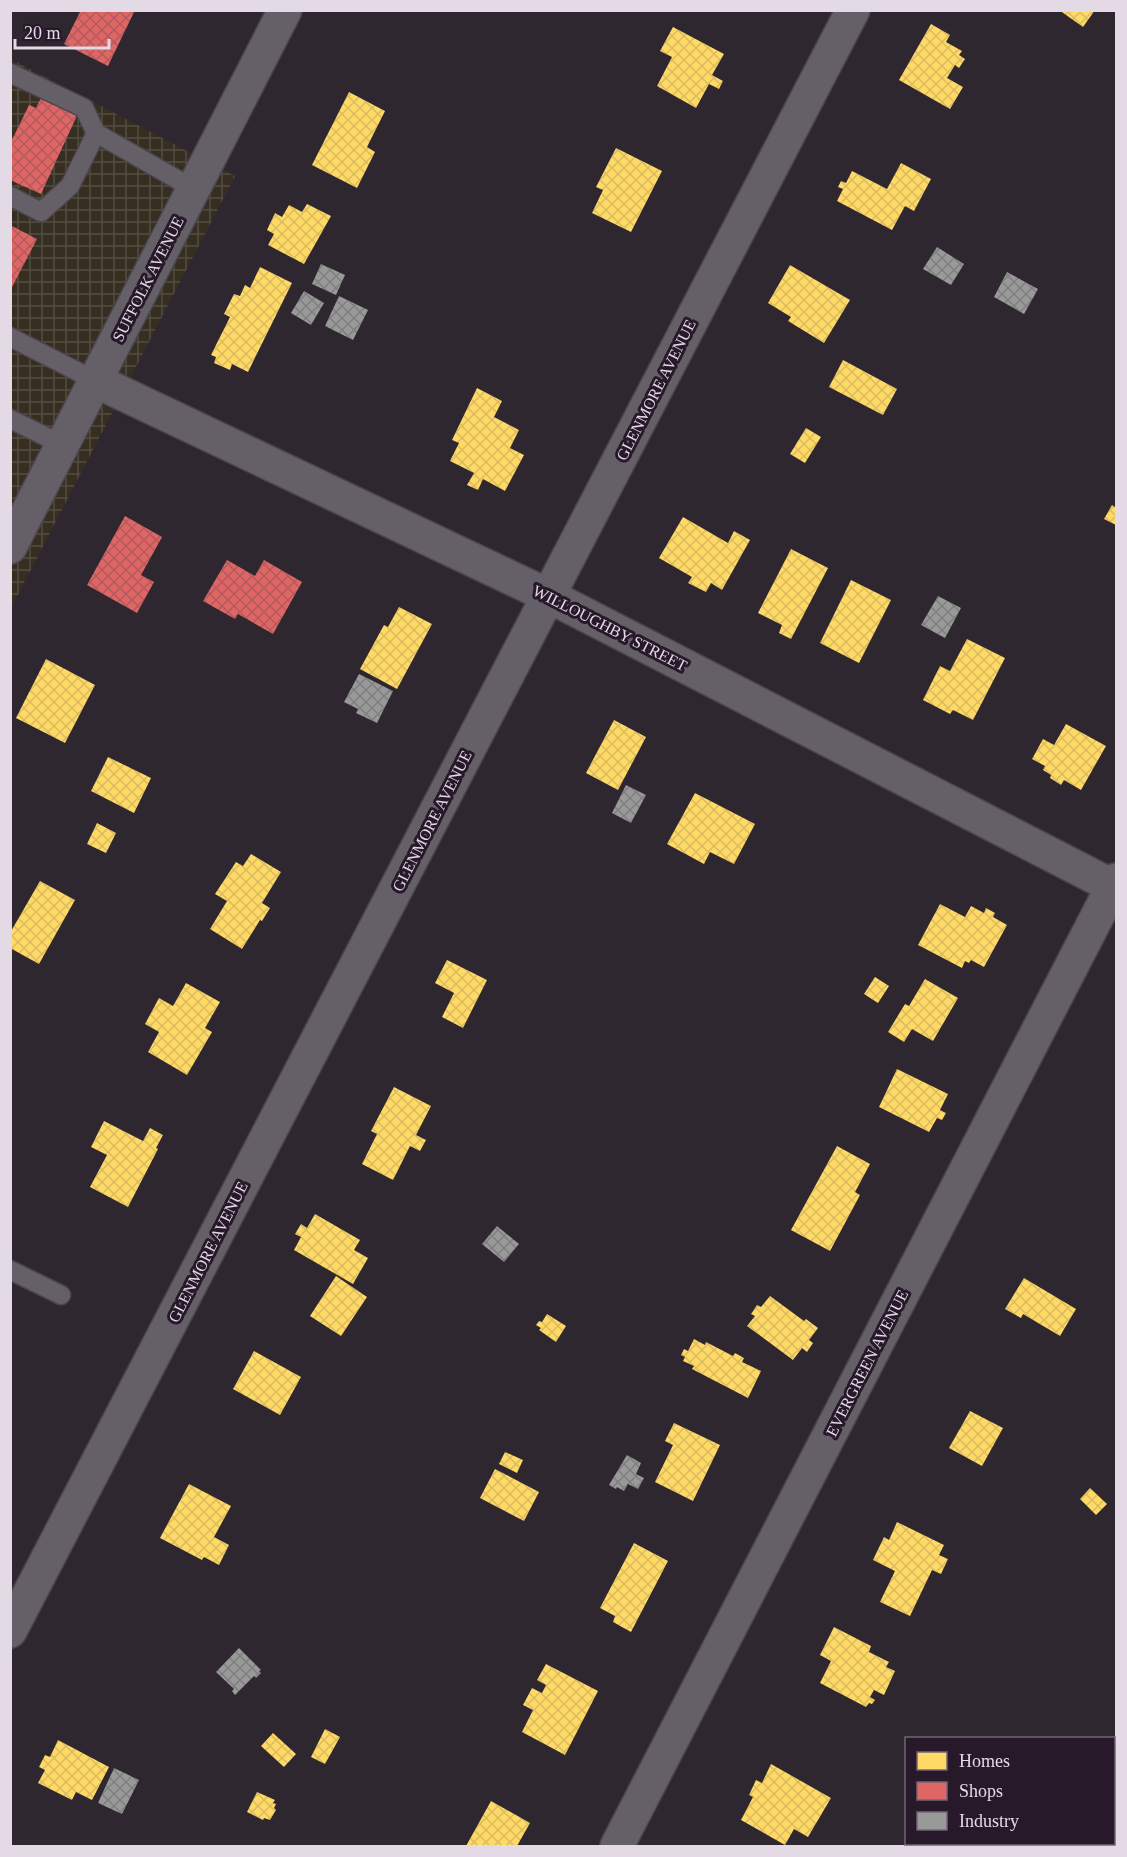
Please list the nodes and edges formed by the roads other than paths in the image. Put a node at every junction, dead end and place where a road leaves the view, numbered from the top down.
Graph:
1 (285, 10) edge
2 (853, 10) edge
3 (10, 73) edge
4 (96, 133) junction
5 (195, 189) junction
6 (10, 196) edge
7 (10, 337) edge
8 (96, 381) junction
9 (10, 420) edge
10 (63, 445) junction
11 (10, 547) edge
12 (549, 596) junction
13 (1115, 885) edge
14 (10, 1270) edge
15 (61, 1295) dead end
16 (10, 1631) edge
17 (617, 1846) edge

1 - 5 street, SUFFOLK AVENUE
2 - 12 street, GLENMORE AVENUE
3 - 4 lane
4 - 5 lane
4 - 6 lane
5 - 8 street, SUFFOLK AVENUE
7 - 8 lane
8 - 10 street, SUFFOLK AVENUE
8 - 12 street, WILLOUGHBY STREET
9 - 10 lane
10 - 11 street, SUFFOLK AVENUE
12 - 13 street, WILLOUGHBY STREET
12 - 16 street, GLENMORE AVENUE
13 - 17 street, EVERGREEN AVENUE
14 - 15 lane

